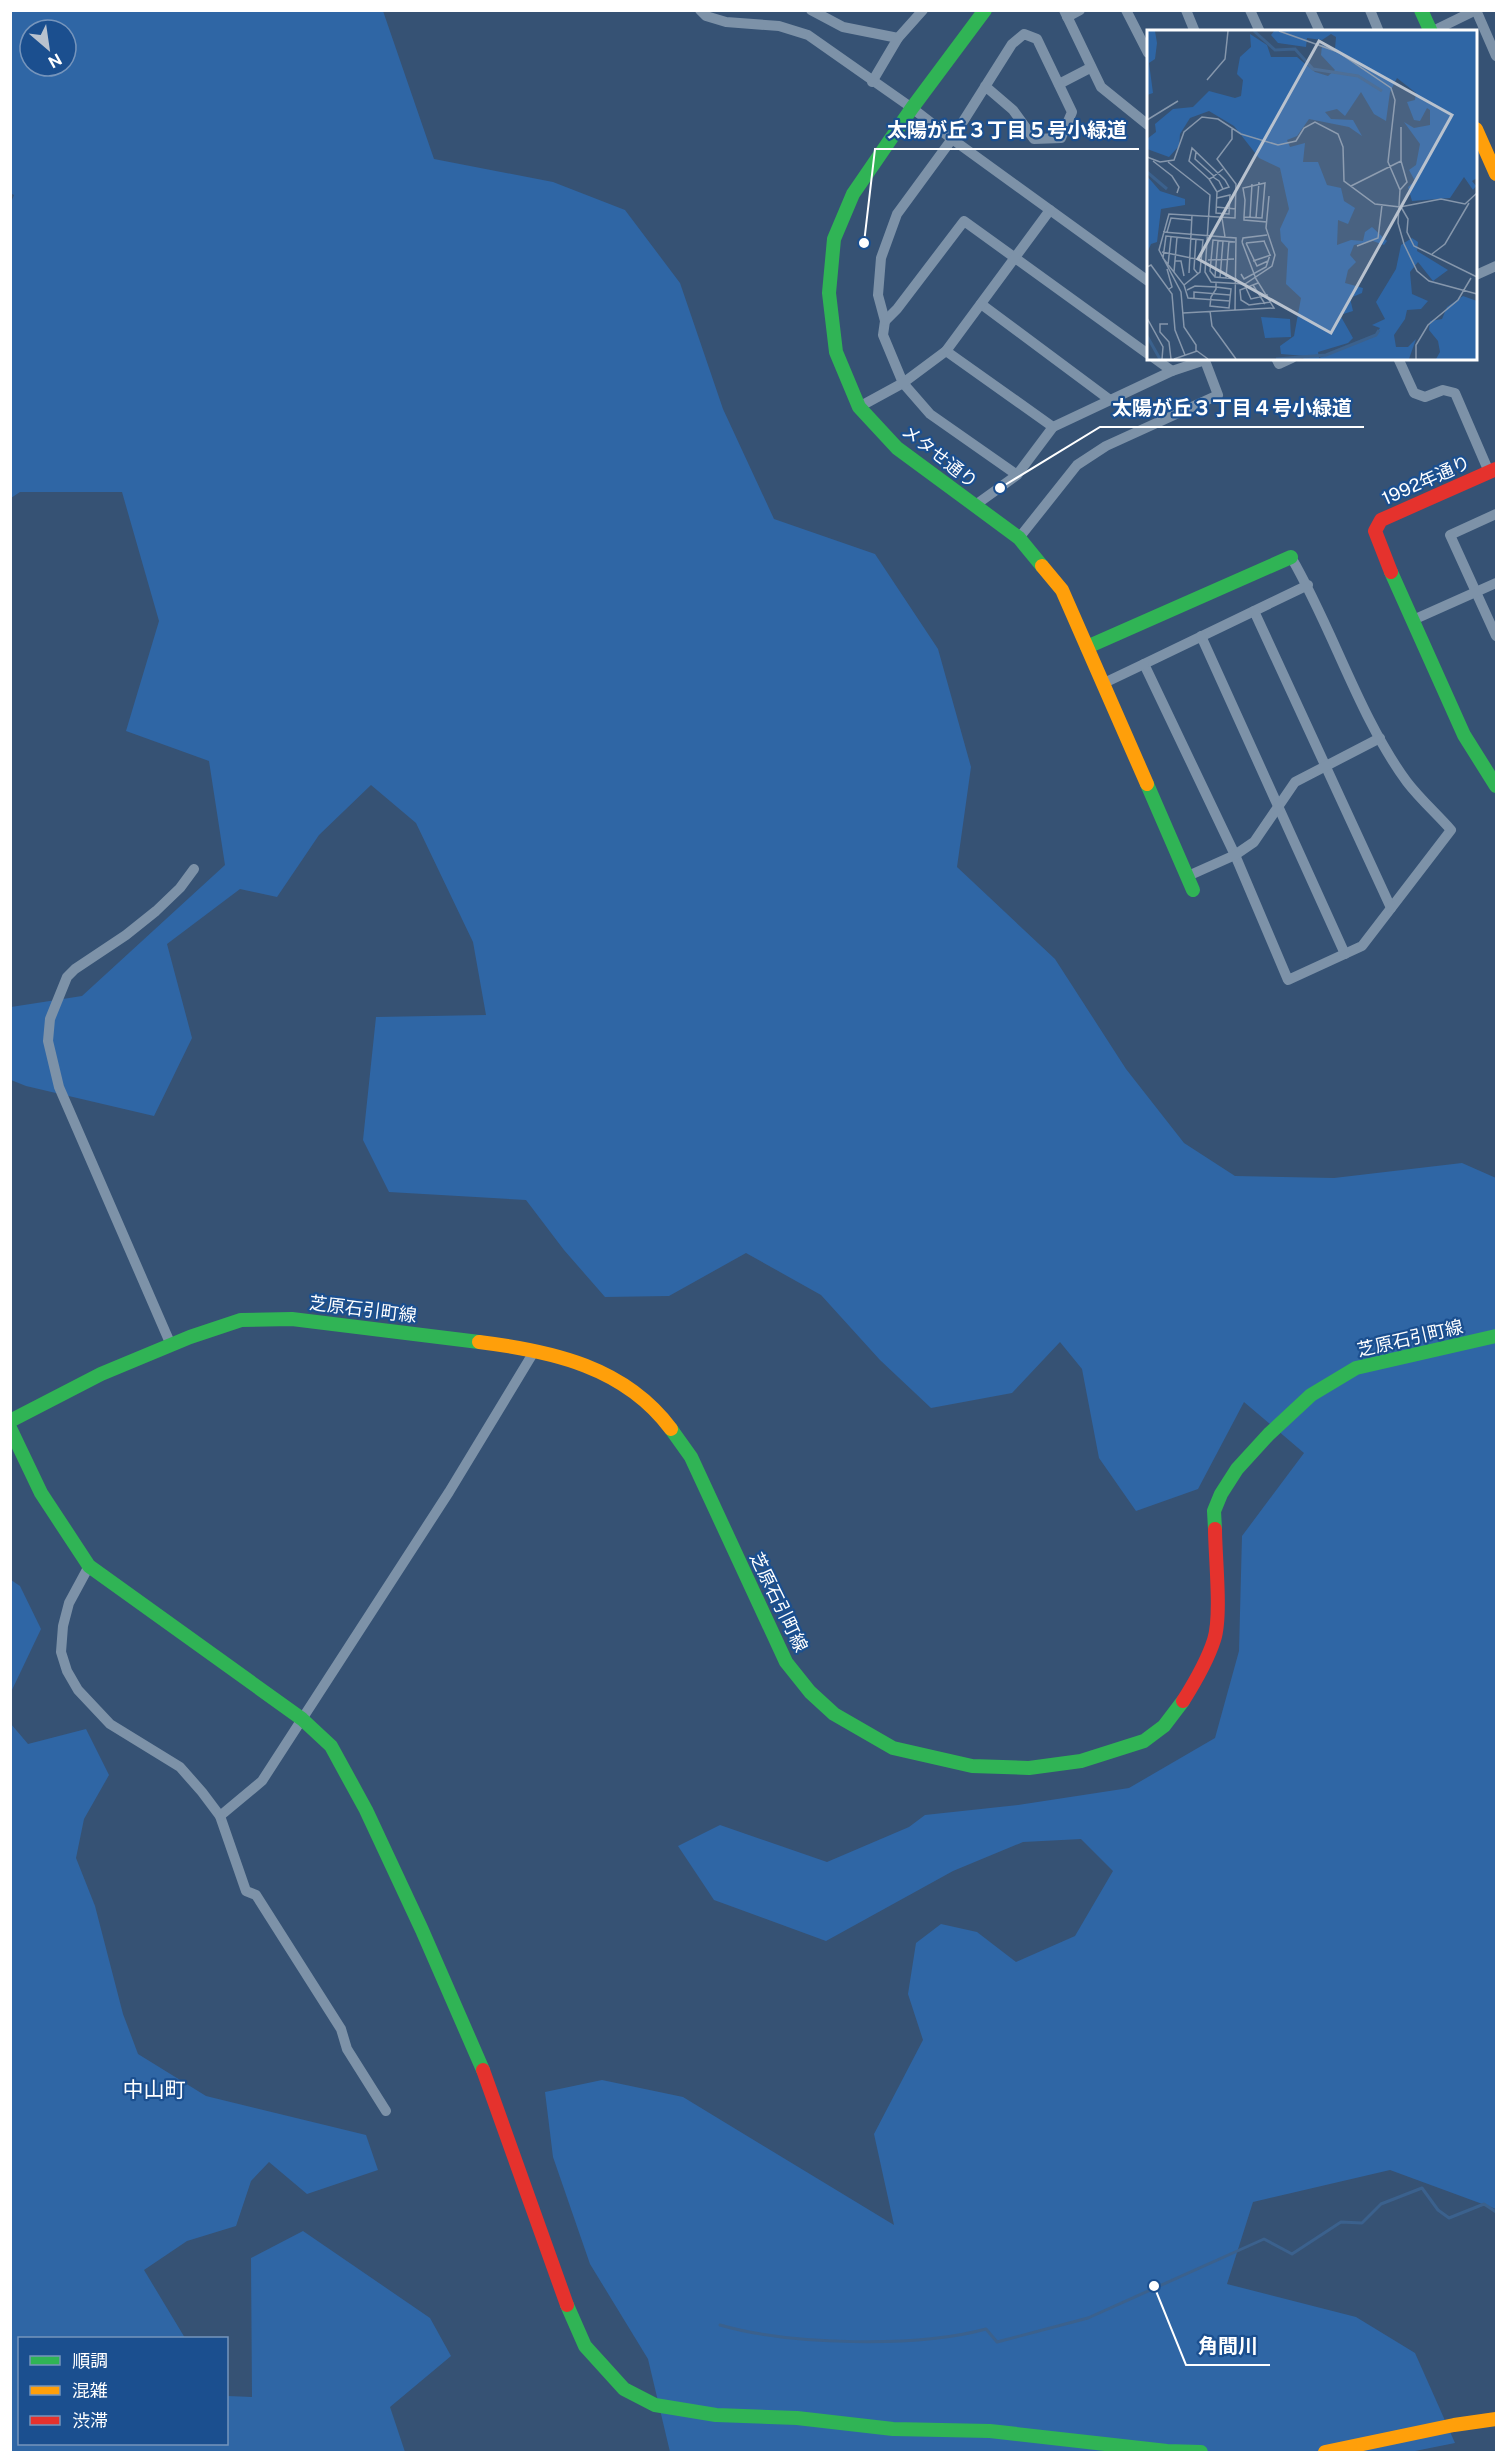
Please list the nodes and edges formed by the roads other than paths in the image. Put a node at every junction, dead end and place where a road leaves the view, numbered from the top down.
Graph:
1 (700, 10) edge
2 (731, 10) edge
3 (811, 10) edge
4 (923, 10) edge
5 (985, 10) edge
6 (1080, 10) edge
7 (1126, 10) edge
8 (1186, 10) edge
9 (1250, 10) edge
10 (1310, 10) edge
11 (1370, 10) edge
12 (1421, 10) edge
13 (1476, 10) edge
14 (1066, 14) edge
15 (726, 22) junction
16 (1194, 30) edge
17 (1259, 30) edge
18 (1319, 30) edge
19 (1378, 30) edge
20 (1431, 30) edge
21 (1433, 30) edge
22 (898, 39) junction
23 (1147, 48) edge
24 (1497, 56) edge
25 (1090, 68) junction
26 (873, 82) junction
27 (1059, 84) junction
28 (985, 86) junction
29 (912, 108) junction
30 (1147, 123) edge
31 (1477, 131) edge
32 (952, 139) junction
33 (1497, 174) edge
34 (1050, 210) junction
35 (1013, 258) junction
36 (1497, 266) edge
37 (1477, 275) edge
38 (1147, 280) edge
39 (981, 304) junction
40 (885, 321) junction
41 (946, 351) junction
42 (1147, 353) edge
43 (1157, 360) edge
44 (1201, 360) edge
45 (1204, 360) edge
46 (1399, 360) edge
47 (1172, 371) junction
48 (903, 383) junction
49 (1110, 400) junction
50 (859, 407) junction
51 (1053, 427) junction
52 (1493, 470) edge
53 (1017, 475) junction
54 (974, 506) junction
55 (1497, 514) edge
56 (1019, 538) junction
57 (1291, 557) joint
58 (1497, 583) edge
59 (1308, 585) junction
60 (1476, 593) junction
61 (1254, 611) junction
62 (1413, 620) junction
63 (1201, 636) junction
64 (1497, 636) edge
65 (1087, 647) junction
66 (1144, 664) junction
67 (1102, 684) junction
68 (1380, 738) junction
69 (1326, 766) junction
70 (1497, 786) edge
71 (1278, 806) junction
72 (1234, 855) junction
73 (194, 869) dead end
74 (1190, 883) joint
75 (1391, 908) junction
76 (1346, 954) junction
77 (1497, 1336) edge
78 (171, 1345) junction
79 (536, 1350) junction
80 (10, 1421) edge
81 (10, 1428) edge
82 (88, 1566) junction
83 (302, 1719) junction
84 (220, 1816) junction
85 (386, 2111) dead end
86 (1497, 2419) edge
87 (1201, 2452) edge
88 (1325, 2452) edge

1 - 15 street
2 - 15 street
3 - 22 street
4 - 22 street
5 - 29 street, メタせ通り
6 - 14 street
7 - 23 street
8 - 16 street
9 - 17 street
10 - 18 street
11 - 19 street
12 - 20 street
13 - 21 street
13 - 24 street
14 - 25 street
15 - 26 street
22 - 26 street
25 - 27 street
25 - 30 street
26 - 29 street
27 - 28 street
27 - 28 street
28 - 32 street
29 - 32 street
29 - 50 street, メタせ通り
31 - 33 street
32 - 34 street
32 - 40 street
34 - 35 street
34 - 38 street
35 - 39 street
35 - 40 street
35 - 42 street
36 - 37 street
39 - 41 street
39 - 49 street
40 - 48 street
41 - 48 street
41 - 51 street
43 - 47 street
44 - 47 street
45 - 56 street
46 - 52 street
47 - 49 street
48 - 50 street
48 - 53 street
49 - 51 street
50 - 54 street, メタせ通り
51 - 53 street
52 - 62 street, 1992年通り
53 - 54 street
54 - 56 street, メタせ通り
55 - 60 street
56 - 65 street, メタせ通り
57 - 59 street
57 - 65 street
58 - 60 street
59 - 61 street
59 - 68 street
60 - 62 street
60 - 64 street
61 - 63 street
61 - 69 street
62 - 70 street
63 - 66 street
63 - 71 street
65 - 67 street, メタせ通り
66 - 67 street
66 - 72 street
67 - 74 street, メタせ通り
68 - 69 street
68 - 75 street
69 - 71 street
69 - 75 street
71 - 72 street
71 - 76 street
72 - 74 street
72 - 76 street
73 - 78 street
75 - 76 street
77 - 79 street, 芝原石引町線
78 - 79 street, 芝原石引町線
78 - 80 street, 芝原石引町線
79 - 83 street
81 - 82 street
82 - 83 street
82 - 84 street
83 - 84 street
83 - 87 street
84 - 85 street
86 - 88 street

